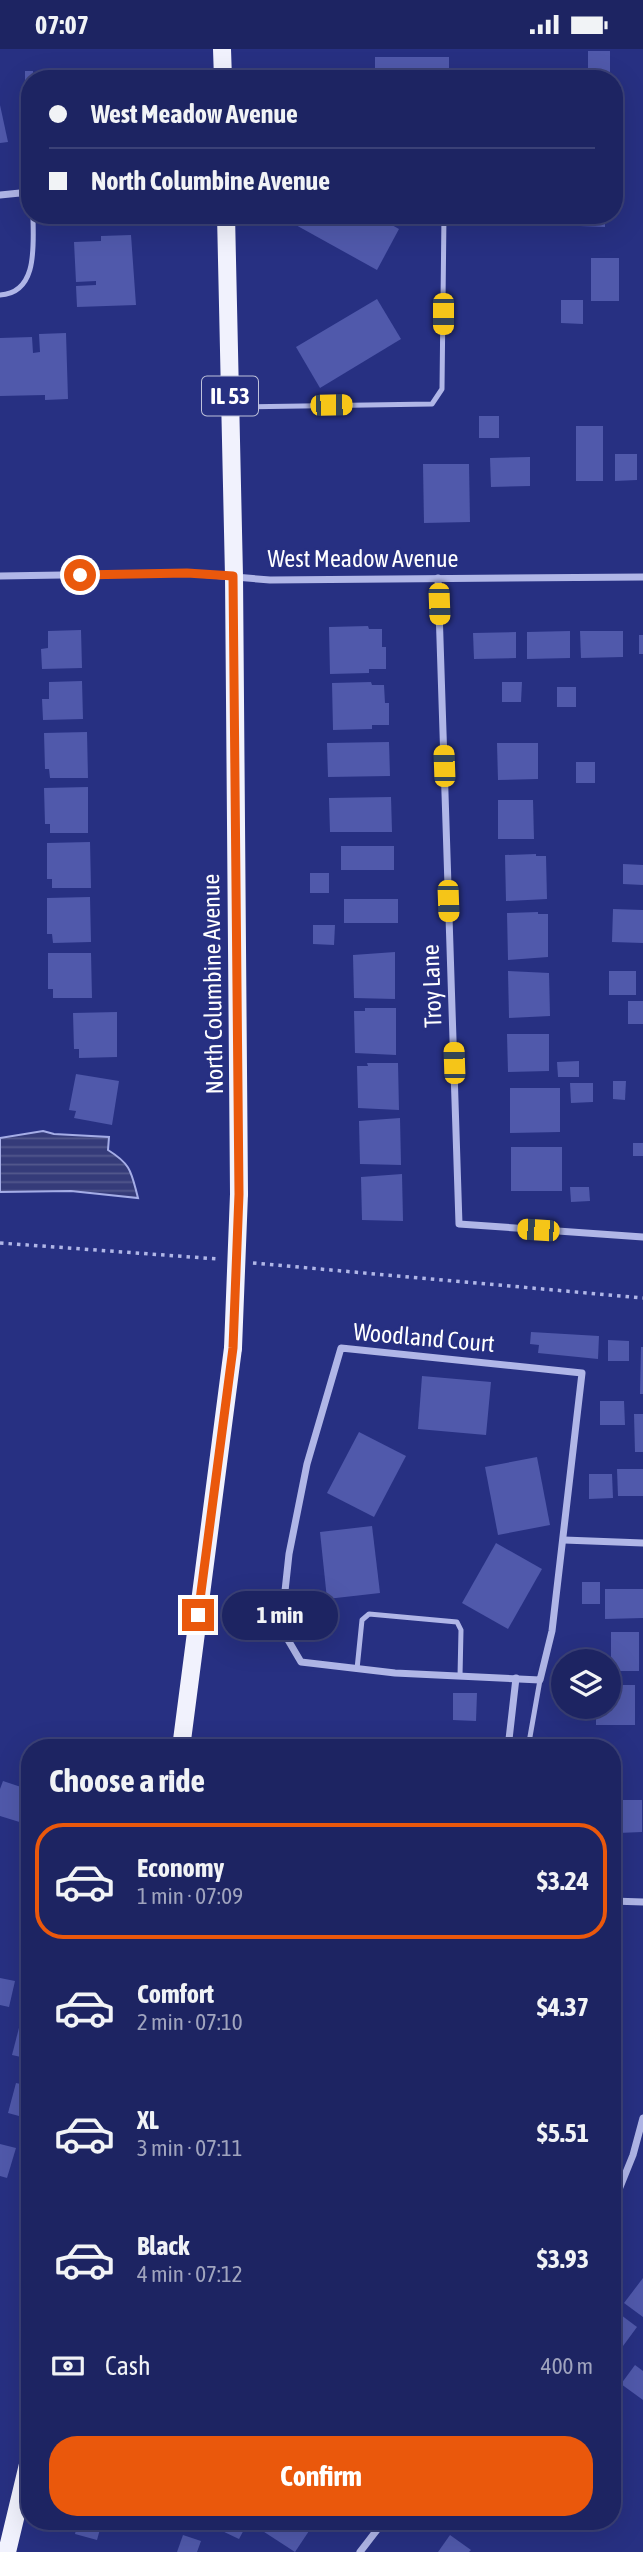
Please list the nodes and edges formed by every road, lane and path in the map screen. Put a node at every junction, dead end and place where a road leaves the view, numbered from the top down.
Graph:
1 (222, 49) edge
2 (223, 70) edge
3 (21, 194) edge
4 (0, 195) edge
5 (33, 224) edge
6 (226, 224) edge
7 (444, 224) edge
8 (0, 295) edge
9 (230, 407) junction
10 (0, 576) edge
11 (233, 576) junction
12 (438, 577) junction
13 (643, 577) edge
14 (643, 1237) edge
15 (0, 1243) edge
16 (230, 1261) dead end
17 (243, 1262) dead end
18 (643, 1298) edge
19 (564, 1540) junction
20 (643, 1543) edge
21 (357, 1669) junction
22 (460, 1676) junction
23 (516, 1678) junction
24 (540, 1679) junction
25 (182, 1739) edge
26 (509, 1739) edge
27 (530, 1739) edge
28 (621, 1901) edge
29 (643, 1902) edge
30 (643, 2118) edge
31 (621, 2185) edge
32 (21, 2494) edge
33 (377, 2530) edge
34 (7, 2552) edge
35 (360, 2552) edge

1 - 2 main road
3 - 4 street
5 - 8 lane
6 - 9 main road, North Columbine Avenue / IL 53
7 - 9 lane
9 - 11 main road, North Columbine Avenue / IL 53
10 - 11 street, West Meadow Avenue
11 - 12 street, West Meadow Avenue
11 - 25 main road, North Columbine Avenue / IL 53, bridge
12 - 13 street, West Meadow Avenue
12 - 14 street, Troy Lane
15 - 16 path
17 - 18 path
19 - 20 street
19 - 21 street, Woodland Court
19 - 24 street, Woodland Court
21 - 22 street, Woodland Court
21 - 22 lane
22 - 23 street, Woodland Court
23 - 24 street, Woodland Court
23 - 26 street
24 - 27 lane
28 - 29 street
30 - 31 street
32 - 34 main road
33 - 35 street

